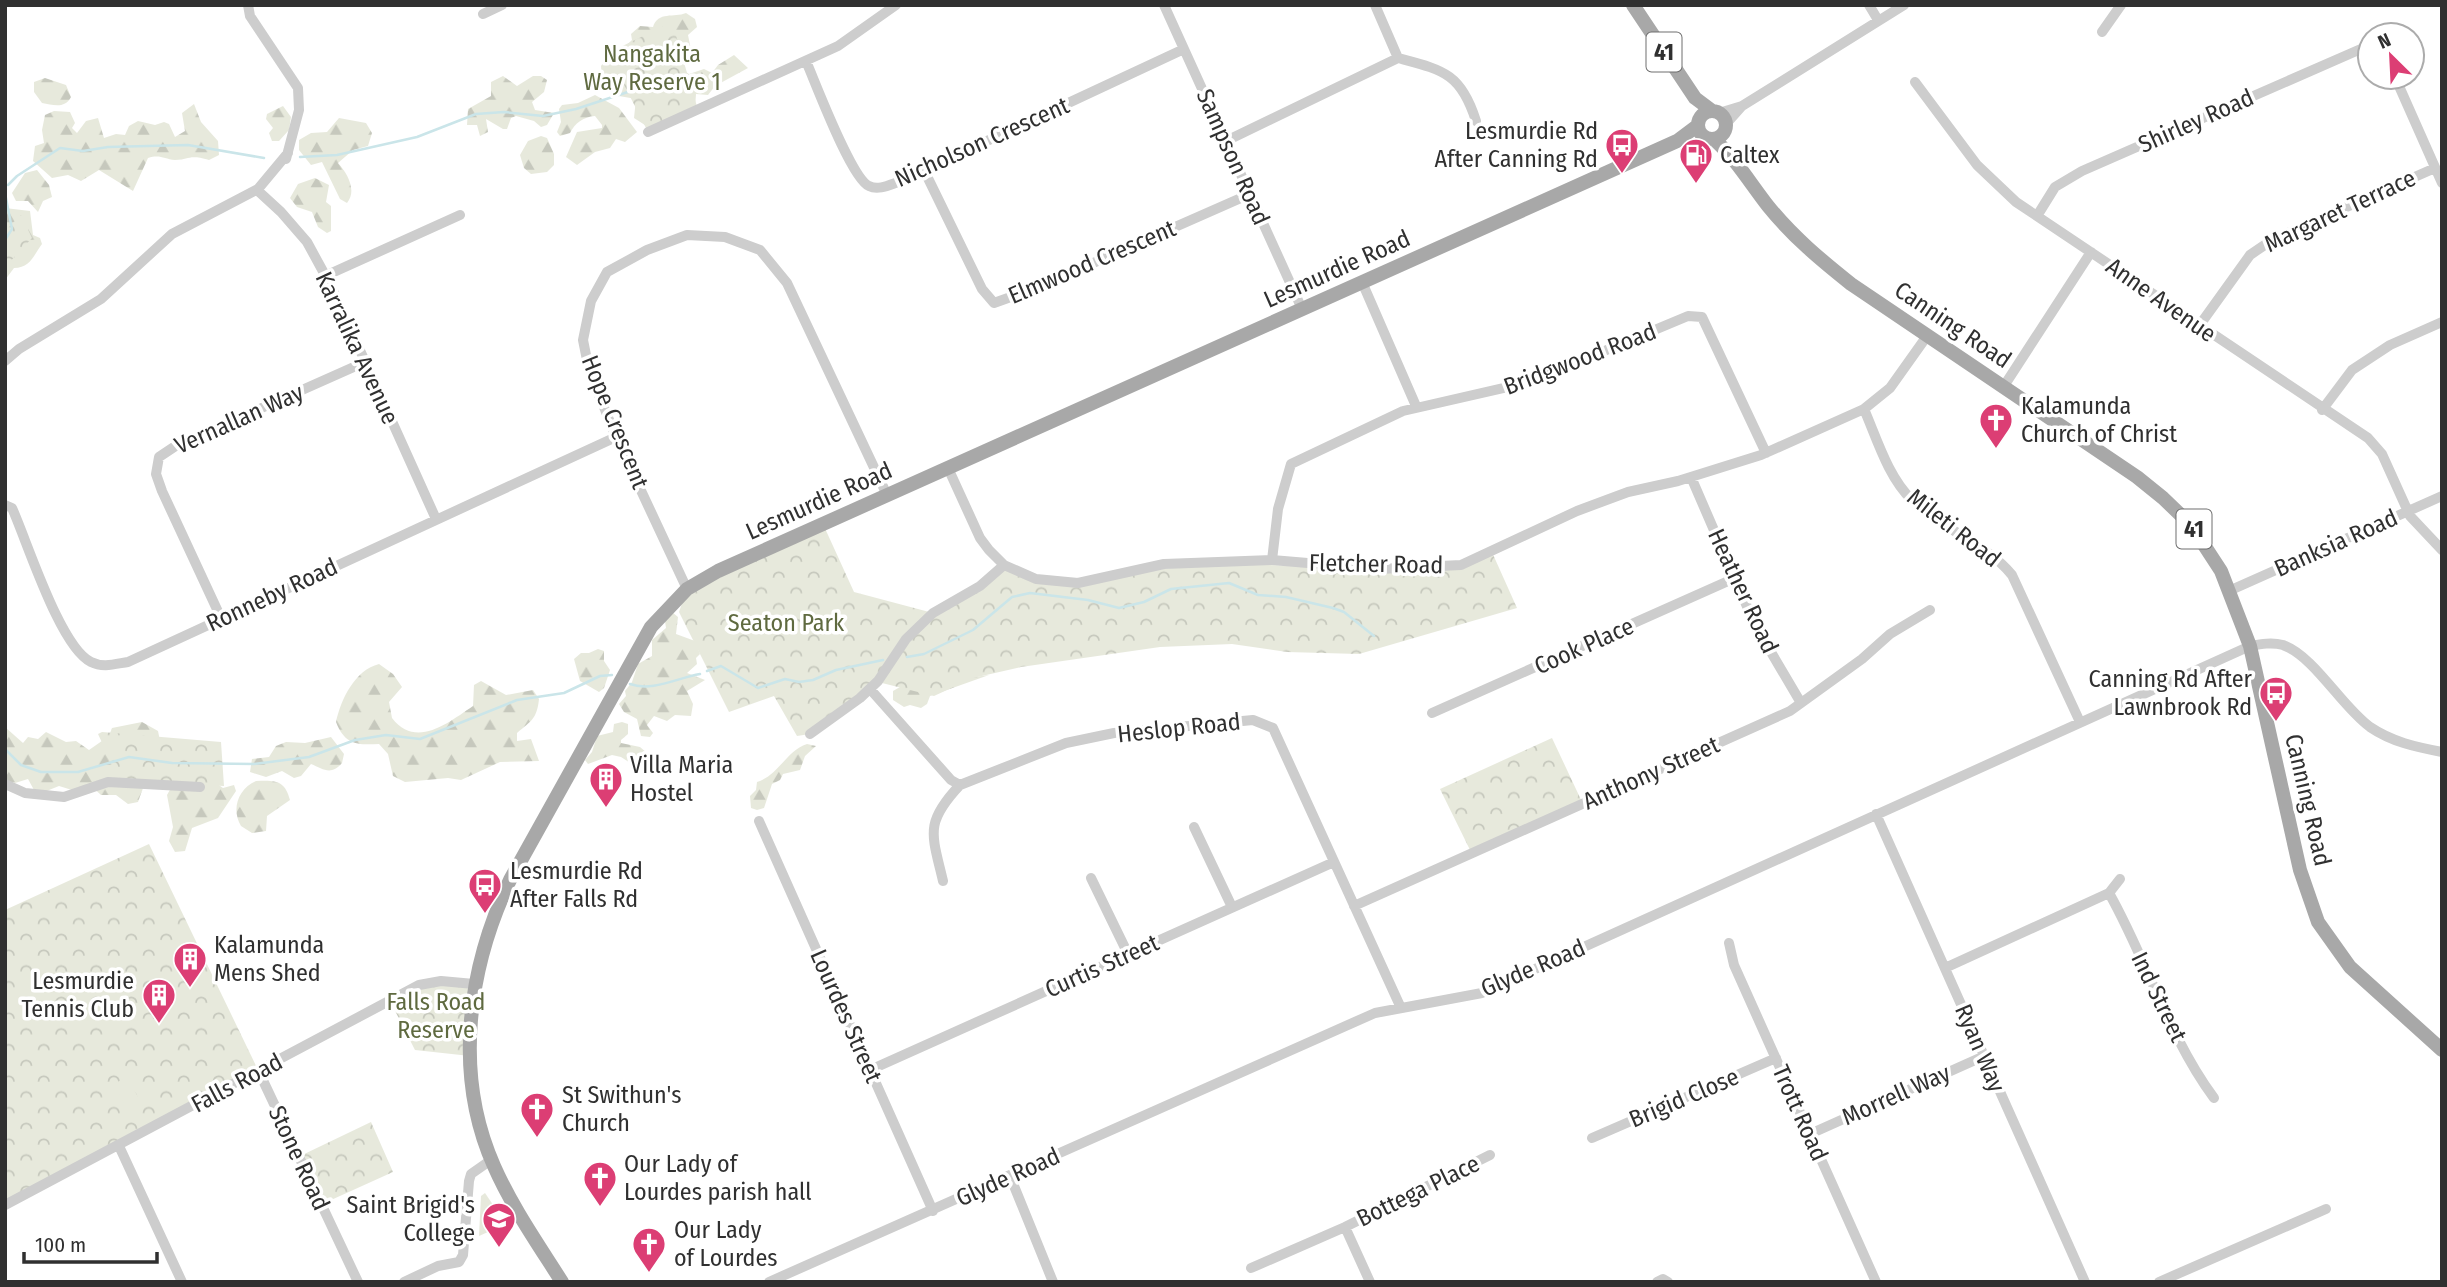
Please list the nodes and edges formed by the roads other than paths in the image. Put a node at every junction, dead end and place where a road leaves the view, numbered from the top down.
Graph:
1 (248, 5) edge
2 (502, 5) edge
3 (896, 5) edge
4 (1164, 5) edge
5 (1375, 5) edge
6 (1633, 5) edge
7 (1869, 5) edge
8 (1903, 5) edge
9 (2121, 5) edge
10 (483, 14) dead end
11 (1878, 20) junction
12 (2102, 32) dead end
13 (1184, 49) junction
14 (2356, 51) edge
15 (1398, 58) junction
16 (806, 61) junction
17 (1915, 82) dead end
18 (2401, 91) edge
19 (1476, 121) dead end
20 (1712, 124) junction
21 (648, 132) dead end
22 (1226, 141) junction
23 (2435, 167) junction
24 (924, 170) junction
25 (2442, 183) edge
26 (260, 193) junction
27 (1250, 194) junction
28 (460, 215) dead end
29 (2037, 216) junction
30 (2091, 252) junction
31 (325, 276) junction
32 (1362, 282) junction
33 (1302, 309) junction
34 (2442, 322) edge
35 (2199, 326) junction
36 (1927, 336) junction
37 (5, 361) edge
38 (365, 362) junction
39 (2004, 386) junction
40 (1416, 406) junction
41 (1864, 409) junction
42 (2322, 410) junction
43 (617, 436) junction
44 (1766, 453) junction
45 (948, 468) junction
46 (1691, 477) junction
47 (887, 495) junction
48 (2442, 496) edge
49 (5, 505) edge
50 (2407, 511) junction
51 (436, 519) junction
52 (2442, 550) edge
53 (1272, 560) junction
54 (1004, 565) junction
55 (1735, 578) junction
56 (687, 589) junction
57 (2231, 590) junction
58 (1930, 610) dead end
59 (221, 618) junction
60 (2250, 646) junction
61 (870, 689) junction
62 (1801, 703) junction
63 (1432, 713) dead end
64 (2080, 722) junction
65 (810, 734) dead end
66 (2442, 752) edge
67 (5, 784) edge
68 (960, 785) junction
69 (200, 787) dead end
70 (1876, 814) junction
71 (759, 821) dead end
72 (1194, 827) dead end
73 (1334, 862) junction
74 (1091, 878) dead end
75 (2120, 879) dead end
76 (943, 881) dead end
77 (2109, 893) junction
78 (1354, 906) junction
79 (1232, 907) junction
80 (1729, 943) dead end
81 (1128, 954) junction
82 (1945, 968) junction
83 (474, 984) junction
84 (1401, 1008) junction
85 (2442, 1050) edge
86 (1982, 1057) junction
87 (1776, 1058) junction
88 (870, 1070) junction
89 (259, 1072) junction
90 (2214, 1098) dead end
91 (1810, 1134) junction
92 (1592, 1138) dead end
93 (119, 1146) junction
94 (1490, 1155) dead end
95 (491, 1160) junction
96 (1010, 1176) junction
97 (5, 1205) edge
98 (2326, 1209) dead end
99 (933, 1211) junction
100 (1345, 1227) junction
101 (1251, 1268) dead end
102 (182, 1282) edge
103 (358, 1282) edge
104 (404, 1282) edge
105 (562, 1282) edge
106 (769, 1282) edge
107 (1053, 1282) edge
108 (1370, 1282) edge
109 (1657, 1282) edge
110 (1668, 1282) edge
111 (1876, 1282) edge
112 (2085, 1282) edge
113 (2160, 1282) edge

1 - 26 street
2 - 10 street
3 - 16 street
4 - 13 street, Sampson Road
5 - 15 street
6 - 20 main road, 41
7 - 11 street
8 - 11 street
9 - 12 street
11 - 20 street
13 - 22 street, Sampson Road
13 - 24 street, Nicholson Crescent
14 - 29 street, Shirley Road
15 - 19 street
15 - 22 street
16 - 21 street
16 - 24 street, Nicholson Crescent
17 - 29 street, Anne Avenue
18 - 23 street
20 - 32 main road, Lesmurdie Road
20 - 36 main road, Canning Road / 41
22 - 27 street, Sampson Road
23 - 25 street
23 - 35 street, Margaret Terrace
24 - 27 street, Elmwood Crescent
26 - 31 street, Karralika Avenue
26 - 37 street
27 - 33 street, Sampson Road
28 - 31 street
29 - 30 street, Anne Avenue
30 - 35 street, Anne Avenue
30 - 39 street
31 - 38 street, Karralika Avenue
32 - 33 main road, Lesmurdie Road
32 - 40 street
33 - 45 main road, Lesmurdie Road
34 - 42 street
35 - 42 street, Anne Avenue
36 - 39 main road, Canning Road / 41
36 - 41 street, Fletcher Road
38 - 51 street, Karralika Avenue
38 - 59 street, Vernallan Way
39 - 57 main road, Canning Road / 41
40 - 44 street, Bridgwood Road
40 - 53 street, Bridgwood Road
41 - 44 street, Fletcher Road
41 - 64 street, Mileti Road
42 - 50 street, Anne Avenue
43 - 47 street, Hope Crescent
43 - 51 street, Ronneby Road
43 - 56 street, Hope Crescent
44 - 46 street, Fletcher Road
45 - 47 main road, Lesmurdie Road
45 - 54 street, Fletcher Road
46 - 53 street, Fletcher Road
46 - 55 street, Heather Road
47 - 56 main road, Lesmurdie Road
48 - 50 street, Banksia Road
49 - 59 street, Ronneby Road
50 - 52 street, Anne Avenue
50 - 57 street, Banksia Road
51 - 59 street, Ronneby Road
53 - 54 street, Fletcher Road
54 - 61 street
55 - 62 street, Heather Road
55 - 63 street, Cook Place
56 - 83 main road, Lesmurdie Road
57 - 60 main road, Canning Road / 41
58 - 62 street, Anthony Street
60 - 64 street, Glyde Road
60 - 66 street
60 - 85 main road, Canning Road / 41
61 - 65 street
61 - 68 street
62 - 78 street, Anthony Street
64 - 70 street, Glyde Road
67 - 69 street
68 - 73 street, Heslop Road
68 - 76 street
70 - 82 street, Ryan Way
70 - 84 street, Glyde Road
71 - 88 street, Lourdes Street
72 - 79 street
73 - 78 street, Heslop Road
73 - 79 street, Curtis Street
74 - 81 street
75 - 77 street
77 - 82 street
77 - 90 street, Ind Street
78 - 84 street, Heslop Road
79 - 81 street, Curtis Street
80 - 87 street, Trott Road
81 - 88 street, Curtis Street
82 - 86 street, Ryan Way
83 - 89 street, Falls Road
83 - 95 main road, Lesmurdie Road
84 - 96 street, Glyde Road
86 - 91 street, Morrell Way
86 - 112 street, Ryan Way
87 - 91 street, Trott Road
87 - 92 street, Brigid Close
88 - 99 street, Lourdes Street
89 - 93 street, Falls Road
89 - 103 street, Stone Road
91 - 111 street, Trott Road
93 - 97 street, Falls Road
93 - 102 street
94 - 100 street, Bottega Place
95 - 104 street
95 - 105 main road, Lesmurdie Road
96 - 99 street, Glyde Road
96 - 107 street
98 - 113 street
99 - 106 street, Glyde Road
100 - 101 street, Bottega Place
100 - 108 street, Bottega Place
109 - 110 street

